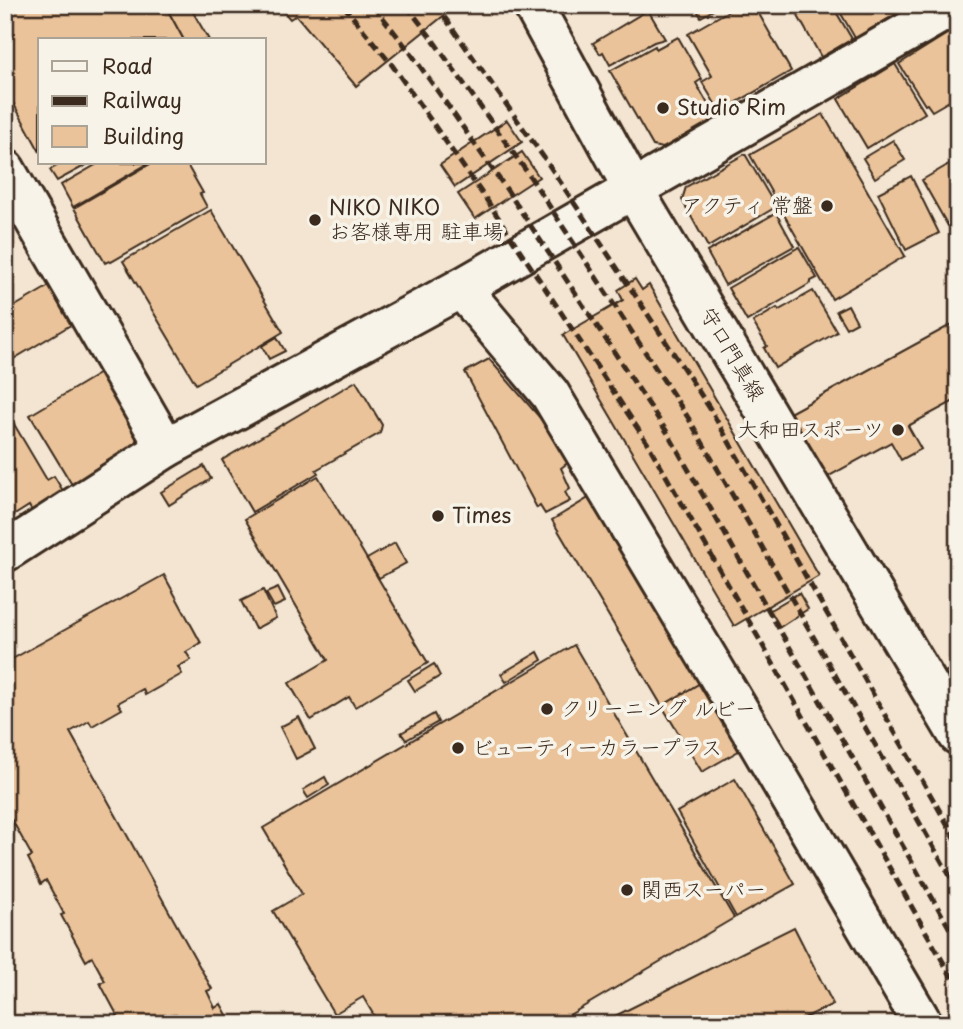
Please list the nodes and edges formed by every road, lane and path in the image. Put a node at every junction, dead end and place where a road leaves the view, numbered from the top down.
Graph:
1 (533, 5) edge
2 (955, 5) edge
3 (5, 170) edge
4 (634, 189) junction
5 (461, 288) junction
6 (166, 448) junction
7 (5, 552) edge
8 (958, 735) edge
9 (923, 1024) edge

1 - 4 street, 守口門真線
2 - 4 street
3 - 6 street
4 - 5 street
4 - 8 street, 守口門真線
5 - 6 street
5 - 9 street
6 - 7 street

